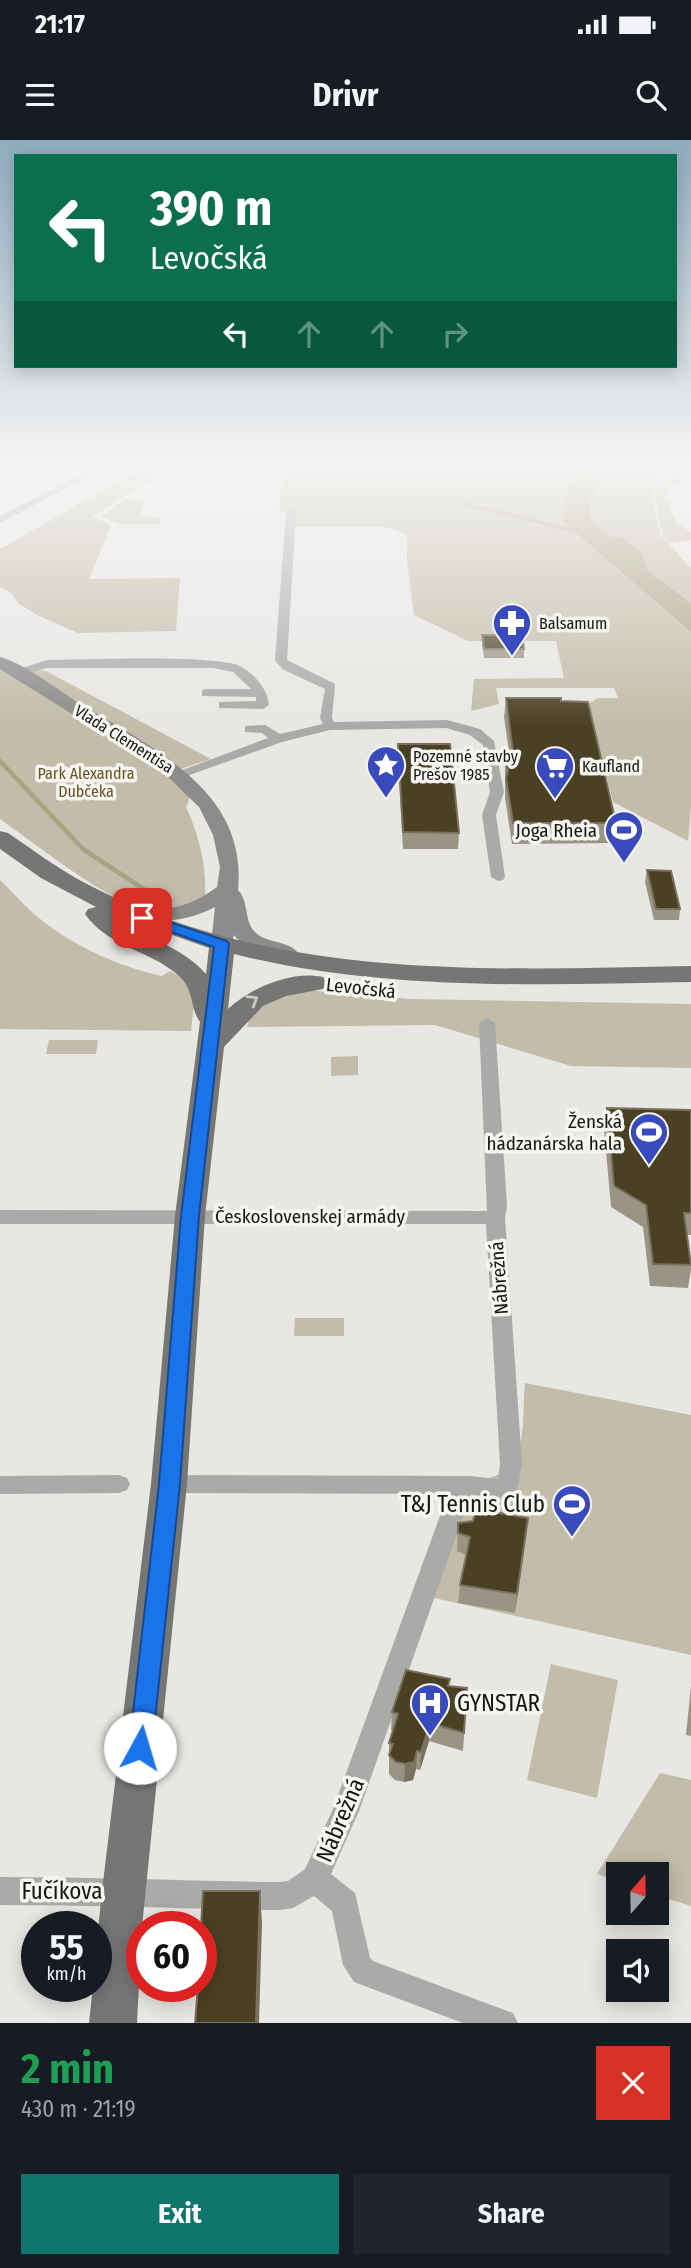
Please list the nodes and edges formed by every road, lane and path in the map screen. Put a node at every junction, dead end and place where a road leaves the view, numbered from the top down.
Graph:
1 (288, 552) edge
2 (8, 667) edge
3 (206, 693) dead end
4 (262, 693) junction
5 (221, 705) dead end
6 (330, 726) junction
7 (250, 729) dead end
8 (277, 739) junction
9 (178, 774) junction
10 (0, 838) edge
11 (498, 877) dead end
12 (229, 888) junction
13 (107, 911) junction
14 (221, 953) junction
15 (691, 974) edge
16 (430, 976) junction
17 (314, 983) junction
18 (691, 989) edge
19 (487, 1023) dead end
20 (210, 1046) junction
21 (190, 1216) junction
22 (0, 1217) edge
23 (495, 1218) junction
24 (169, 1484) junction
25 (0, 1485) edge
26 (119, 1485) dead end
27 (463, 1485) junction
28 (315, 1879) junction
29 (124, 1891) junction
30 (0, 1892) edge
31 (113, 2023) edge
32 (503, 2023) edge

1 - 6 street
2 - 4 street, Vlada Clementisa
2 - 9 street, Vlada Clementisa
3 - 4 street
4 - 5 street
6 - 8 street
6 - 11 street
7 - 8 street
8 - 9 street
9 - 12 street, Vlada Clementisa
10 - 13 main road, Levočská
12 - 13 street
12 - 14 street, Vlada Clementisa
12 - 16 street
13 - 14 main road, Levočská
13 - 20 main road
14 - 16 main road, Levočská
14 - 17 main road, Levočská
14 - 20 main road
15 - 16 main road, Levočská
17 - 18 main road, Levočská
20 -> 17 main road
19 - 23 street, Nábrežná
20 - 21 main road
21 - 22 street, Československej armády
21 - 23 street, Československej armády
21 - 24 main road
23 - 27 street, Nábrežná
24 - 27 street, Nábrežná
24 - 29 main road
25 - 26 street
27 - 28 street, Nábrežná
28 - 29 street, Nábrežná
28 - 32 street, Nábrežná
29 - 30 street, Fučíkova
29 - 31 main road

